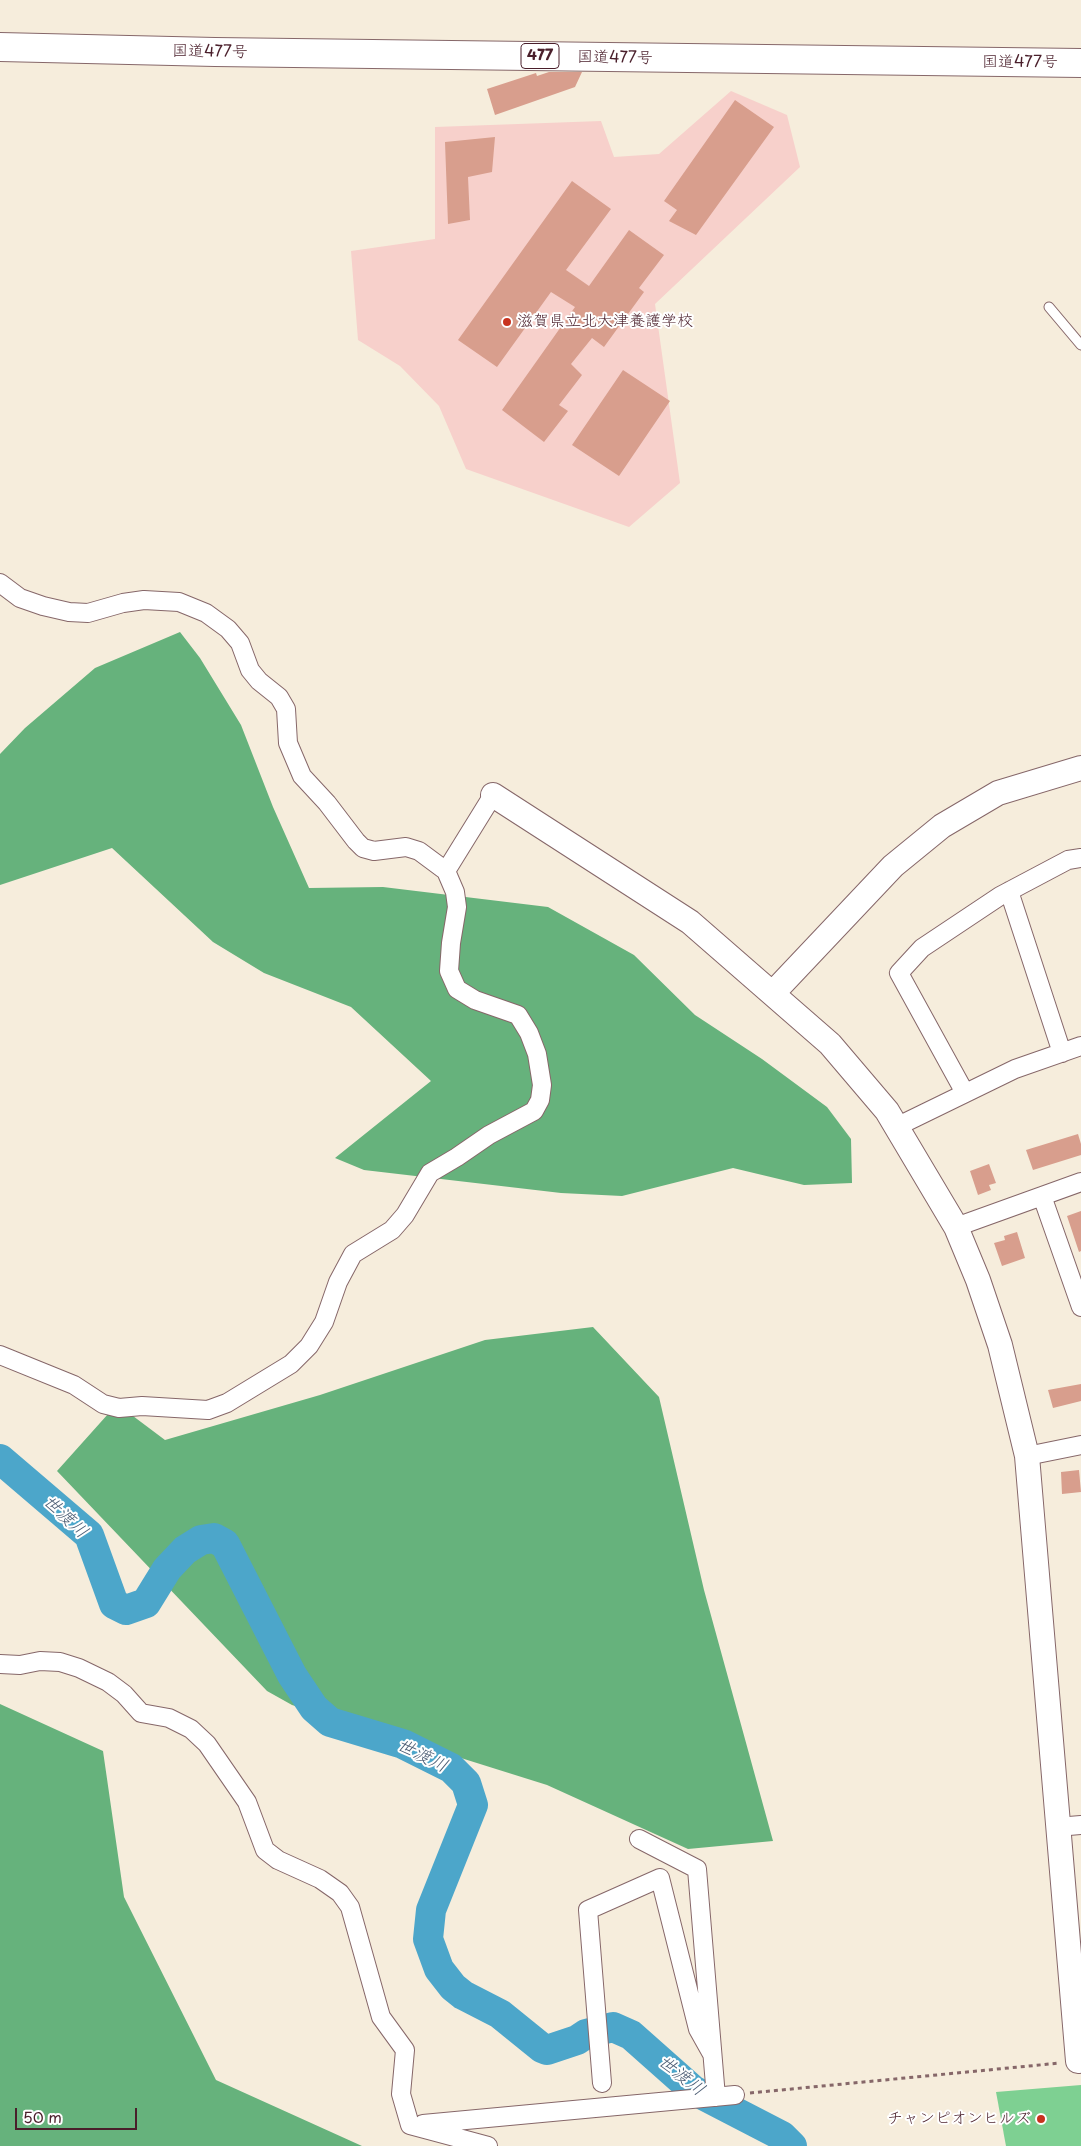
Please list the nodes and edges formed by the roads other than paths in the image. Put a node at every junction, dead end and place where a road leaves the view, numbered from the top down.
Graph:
1 (0, 47) edge
2 (1081, 64) edge
3 (1049, 308) dead end
4 (1081, 345) edge
5 (0, 583) edge
6 (1081, 768) edge
7 (493, 795) joint
8 (1081, 858) edge
9 (446, 870) junction
10 (1009, 891) junction
11 (773, 993) junction
12 (1081, 1046) edge
13 (1062, 1053) junction
14 (965, 1093) junction
15 (896, 1127) junction
16 (1081, 1182) edge
17 (1042, 1196) junction
18 (956, 1227) junction
19 (1081, 1307) edge
20 (0, 1355) edge
21 (1081, 1446) edge
22 (1027, 1456) junction
23 (0, 1664) edge
24 (1081, 1825) edge
25 (1057, 1827) junction
26 (639, 1839) dead end
27 (712, 2054) junction
28 (1080, 2061) edge
29 (602, 2083) dead end
30 (735, 2095) road end
31 (716, 2097) junction
32 (410, 2125) junction
33 (488, 2146) edge

1 - 2 highway, 国道477号 / 477
3 - 4 lane
5 - 9 street
6 - 11 street
7 - 9 street
7 - 11 street
8 - 10 street
9 - 20 street
10 - 13 street
10 - 14 street
11 - 15 street
12 - 13 street
13 - 14 street
14 - 15 street
15 - 18 street
16 - 17 street
17 - 18 street
17 - 19 street
18 - 22 street
21 - 22 street
22 - 25 street
23 - 32 street
24 - 25 street
25 - 28 street
26 - 27 street
27 - 29 street
27 - 31 street
30 - 31 street
31 - 32 street
32 - 33 street

